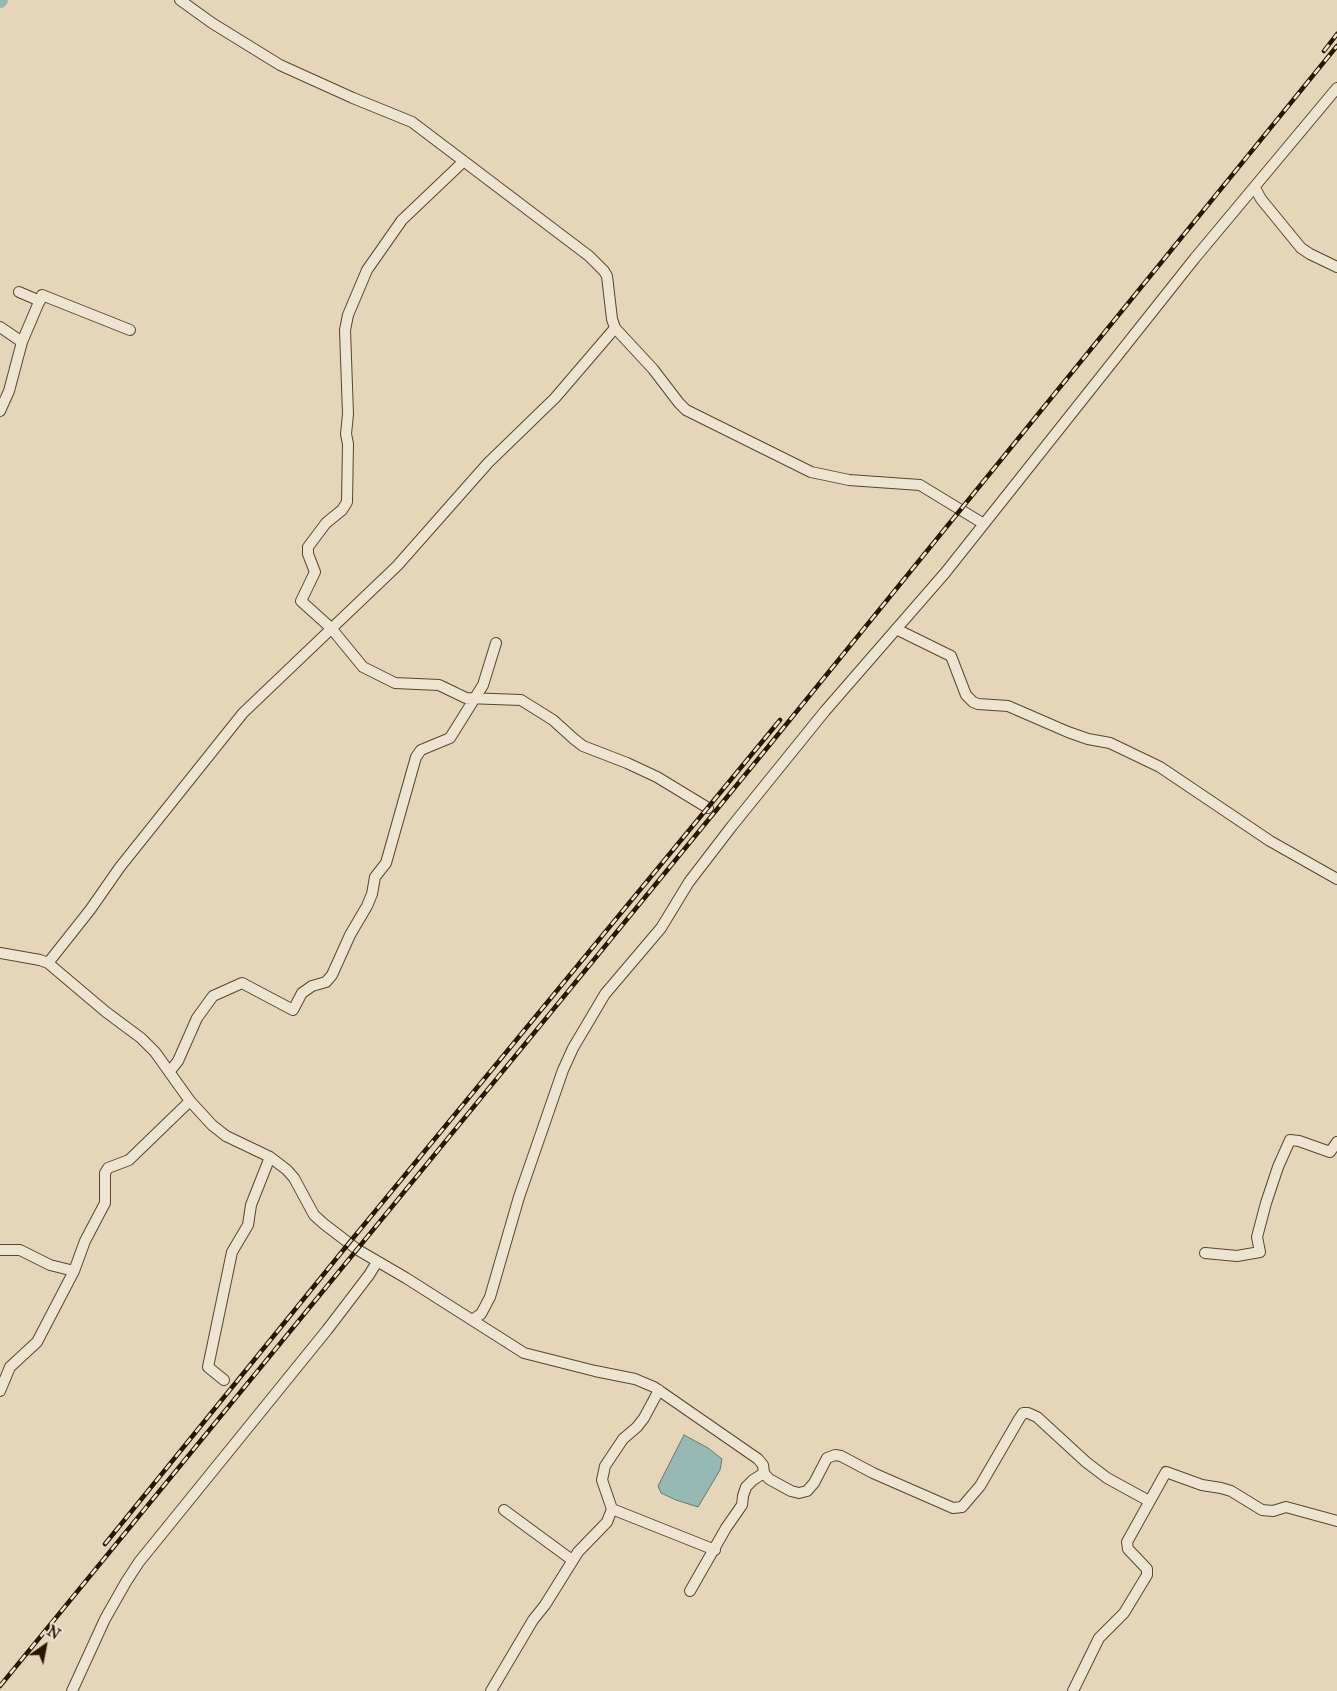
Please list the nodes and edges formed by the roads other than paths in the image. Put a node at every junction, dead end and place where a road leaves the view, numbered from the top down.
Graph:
1 (180, 0) edge
2 (1337, 88) edge
3 (463, 162) junction
4 (1254, 188) junction
5 (1337, 267) edge
6 (19, 292) dead end
7 (40, 301) junction
8 (0, 327) edge
9 (615, 328) junction
10 (130, 330) dead end
11 (22, 342) junction
12 (0, 411) edge
13 (984, 524) junction
14 (331, 628) junction
15 (896, 629) junction
16 (496, 643) dead end
17 (476, 697) junction
18 (708, 808) dead end
19 (1337, 880) edge
20 (0, 953) edge
21 (48, 963) junction
22 (170, 1071) junction
23 (190, 1101) junction
24 (1337, 1142) edge
25 (270, 1157) junction
26 (0, 1250) edge
27 (1205, 1253) dead end
28 (377, 1262) junction
29 (74, 1271) junction
30 (472, 1320) junction
31 (224, 1380) dead end
32 (659, 1390) junction
33 (0, 1391) edge
34 (764, 1473) junction
35 (1150, 1501) junction
36 (504, 1510) dead end
37 (612, 1510) junction
38 (1337, 1521) edge
39 (715, 1550) junction
40 (572, 1560) junction
41 (690, 1591) dead end
42 (72, 1691) edge
43 (491, 1691) edge
44 (1073, 1691) edge

1 - 3 street
2 - 4 street
3 - 9 street
3 - 14 street
4 - 5 street
4 - 13 street
6 - 7 street
7 - 10 street
7 - 11 street
8 - 11 street
9 - 13 street
9 - 14 street
11 - 12 street
13 - 15 street
14 - 17 street
14 - 21 street
15 - 19 street
15 - 30 street
16 - 17 street
17 - 18 street
17 - 22 street
20 - 21 street
21 - 22 street
22 - 23 street
23 - 25 street
23 - 29 street
24 - 27 street
25 - 28 street
25 - 31 street
26 - 29 street
28 - 30 street
28 - 42 street
29 - 33 street
30 - 32 street
32 - 34 street
32 - 37 street
34 - 35 street
34 - 39 street
35 - 38 street
35 - 44 street
36 - 40 street
37 - 39 street
37 - 40 street
39 - 41 street
40 - 43 street

